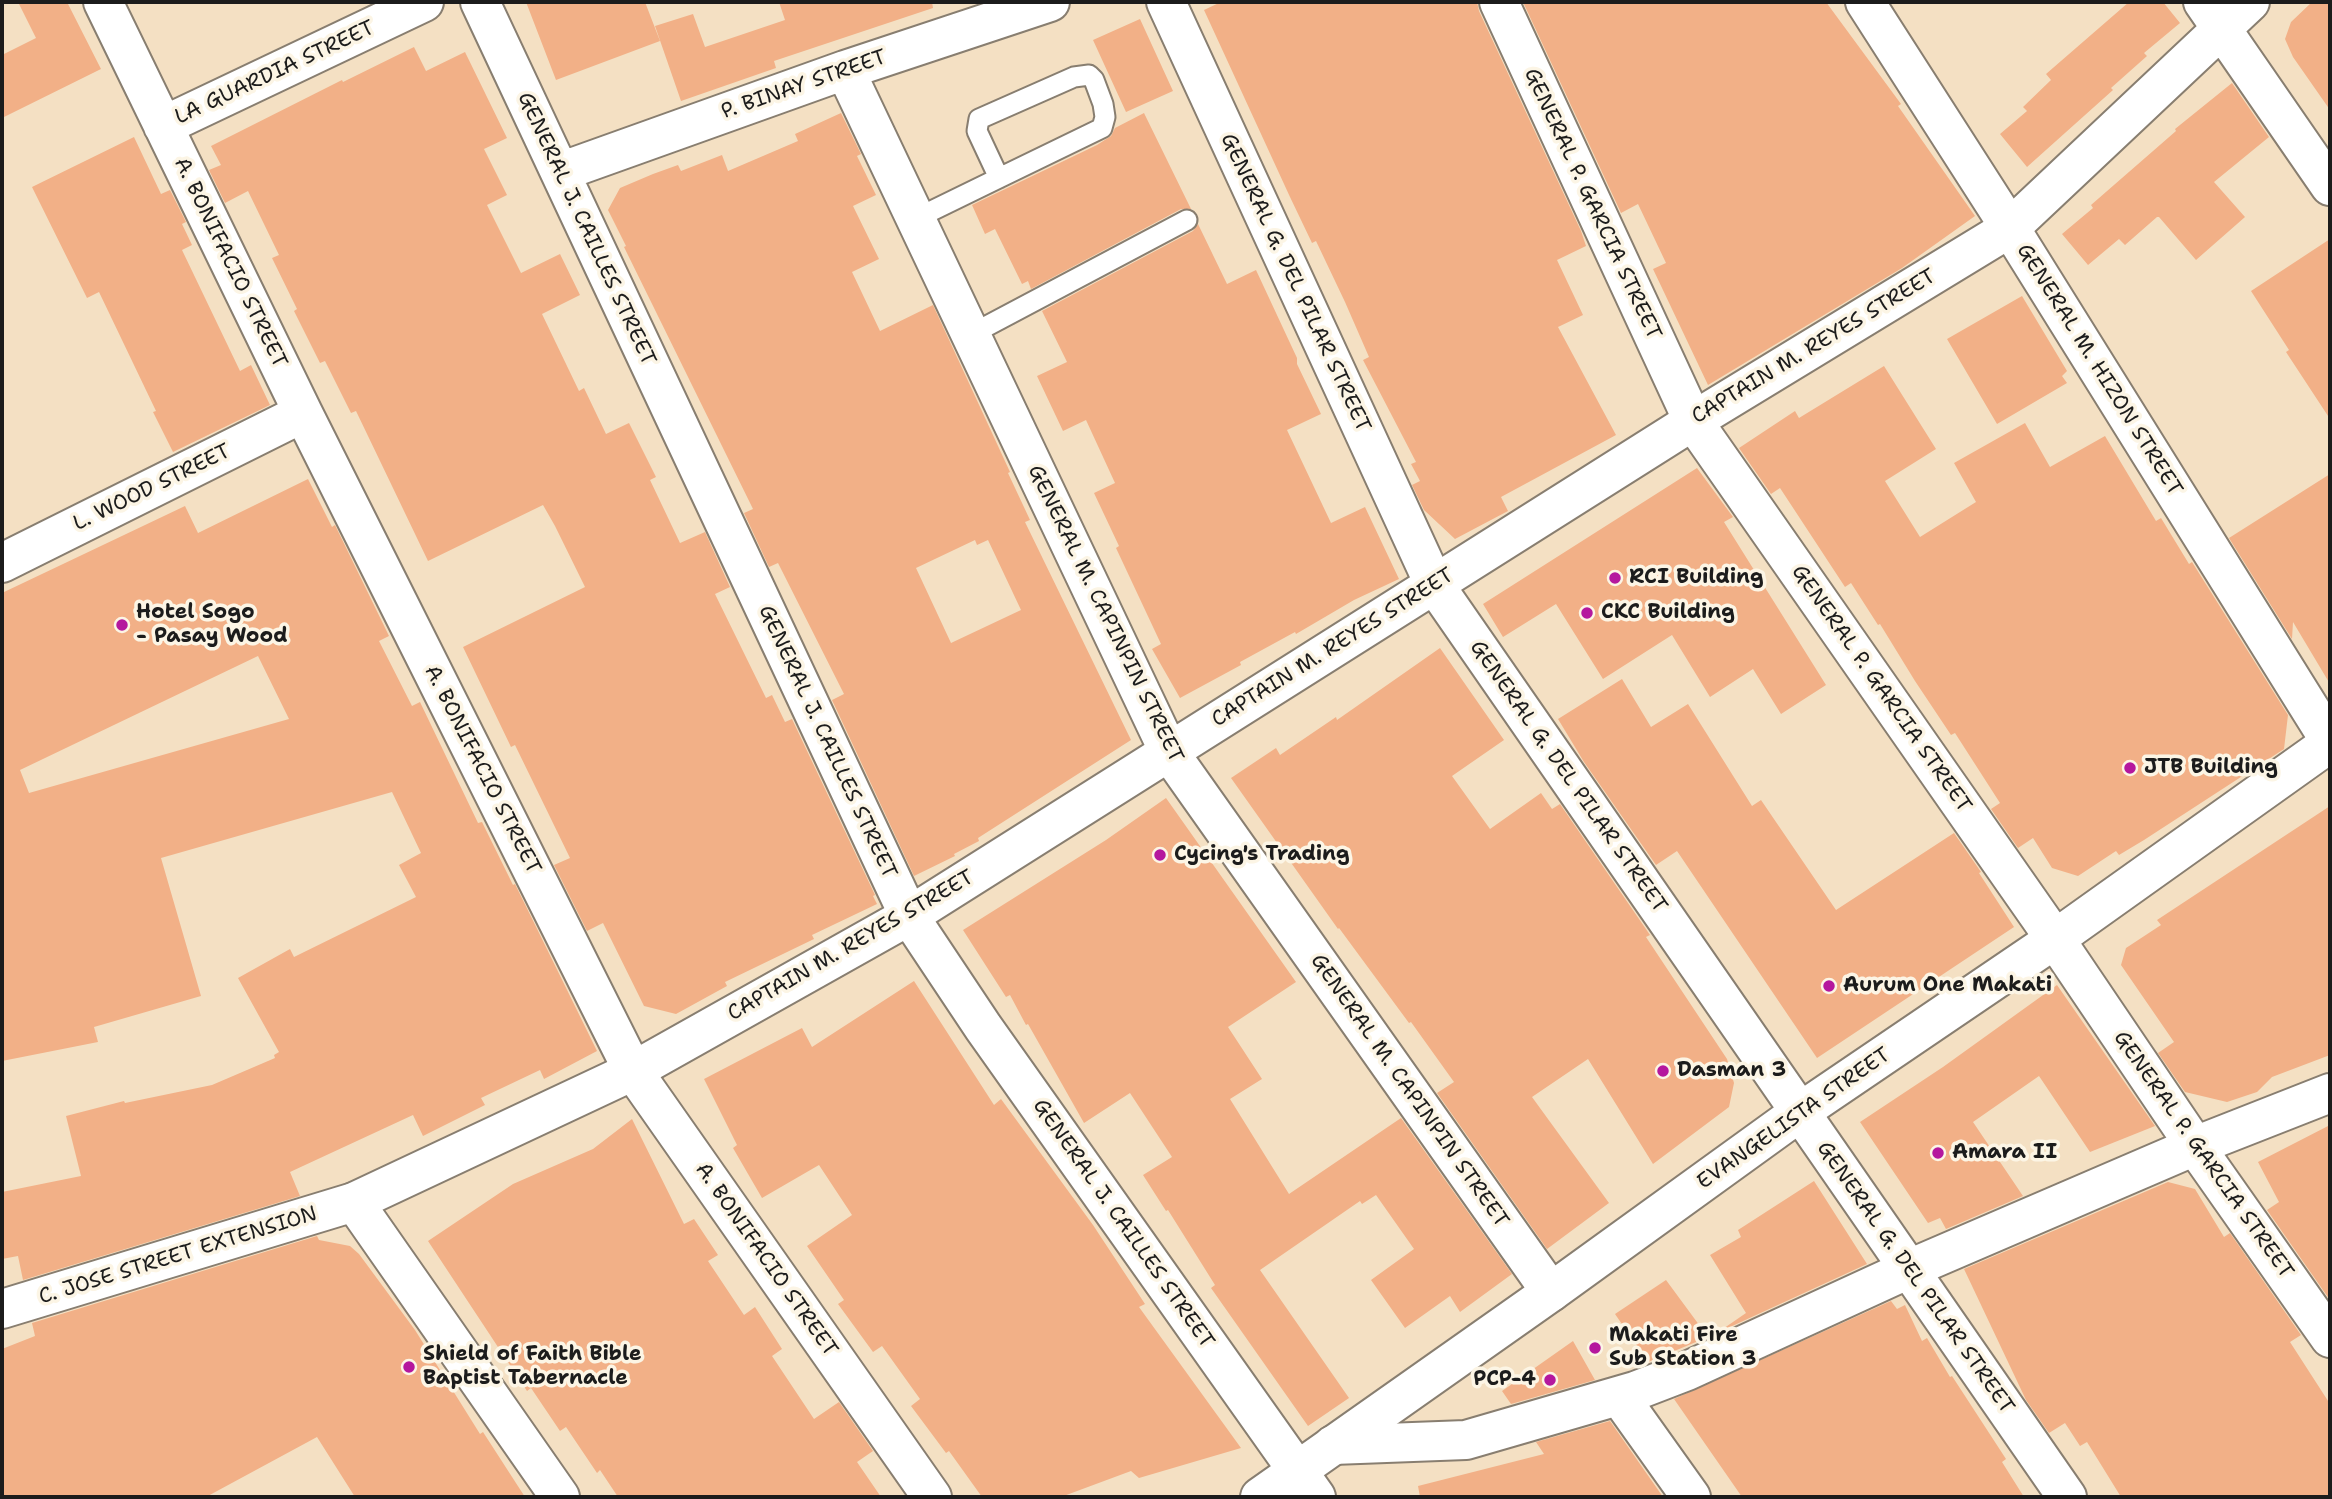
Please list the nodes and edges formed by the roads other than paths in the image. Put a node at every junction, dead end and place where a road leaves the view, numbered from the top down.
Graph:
1 (103, 2) edge
2 (424, 2) edge
3 (480, 2) edge
4 (1050, 2) edge
5 (1166, 2) edge
6 (1499, 2) edge
7 (1865, 2) edge
8 (2250, 2) edge
9 (2213, 15) edge
10 (845, 70) junction
11 (163, 125) junction
12 (560, 172) junction
13 (999, 178) junction
14 (2330, 186) edge
15 (915, 219) junction
16 (1186, 220) dead end
17 (2010, 228) junction
18 (970, 335) junction
19 (303, 413) junction
20 (1693, 421) junction
21 (2, 563) edge
22 (1434, 584) junction
23 (2330, 742) edge
24 (1169, 752) junction
25 (909, 916) junction
26 (2056, 939) junction
27 (633, 1071) junction
28 (2330, 1093) edge
29 (1800, 1112) junction
30 (2195, 1146) junction
31 (354, 1202) junction
32 (1909, 1269) junction
33 (1551, 1292) junction
34 (2, 1309) edge
35 (2330, 1338) edge
36 (1619, 1396) junction
37 (1333, 1445) junction
38 (1307, 1484) edge
39 (560, 1497) edge
40 (932, 1497) edge
41 (1260, 1497) edge
42 (1691, 1497) edge
43 (2067, 1497) edge

1 - 11 street, A. BONIFACIO STREET
2 - 11 street, LA GUARDIA STREET
3 - 12 street, GENERAL J. CAILLES STREET
4 - 10 street, P. BINAY STREET
5 - 22 street, GENERAL G. DEL PILAR STREET
6 - 20 street, GENERAL P. GARCIA STREET
7 - 17 street, GENERAL M. HIZON STREET
8 - 9 street, CAPTAIN M. REYES STREET
9 - 14 street
9 - 17 street, CAPTAIN M. REYES STREET
10 - 12 street, P. BINAY STREET
10 - 15 street, GENERAL M. CAPINPIN STREET
11 - 19 street, A. BONIFACIO STREET
12 - 25 street, GENERAL J. CAILLES STREET
13 - 13 lane
13 - 15 lane
15 - 18 street, GENERAL M. CAPINPIN STREET
16 - 18 lane
17 - 20 street, CAPTAIN M. REYES STREET
17 - 23 street, GENERAL M. HIZON STREET
18 - 24 street, GENERAL M. CAPINPIN STREET
19 - 21 street, L. WOOD STREET
19 - 27 street, A. BONIFACIO STREET
20 - 22 street, CAPTAIN M. REYES STREET
20 - 26 street, GENERAL P. GARCIA STREET
22 - 24 street, CAPTAIN M. REYES STREET
22 - 29 street, GENERAL G. DEL PILAR STREET
23 - 26 street, EVANGELISTA STREET
24 - 25 street, CAPTAIN M. REYES STREET
24 - 33 street, GENERAL M. CAPINPIN STREET
25 - 27 street, CAPTAIN M. REYES STREET
25 - 38 street, GENERAL J. CAILLES STREET
26 - 29 street, EVANGELISTA STREET
26 - 30 street, GENERAL P. GARCIA STREET
27 - 31 street, CAPTAIN M. REYES STREET
27 - 40 street, A. BONIFACIO STREET
28 - 30 street
29 - 32 street, GENERAL G. DEL PILAR STREET
29 - 33 street, EVANGELISTA STREET
30 - 32 street
30 - 35 street, GENERAL P. GARCIA STREET
31 - 34 street, C. JOSE STREET EXTENSION
31 - 39 street
32 - 36 street
32 - 43 street, GENERAL G. DEL PILAR STREET
33 - 37 street, EVANGELISTA STREET
36 - 37 street
36 - 42 street
37 - 38 street, EVANGELISTA STREET
38 - 41 street, EVANGELISTA STREET

